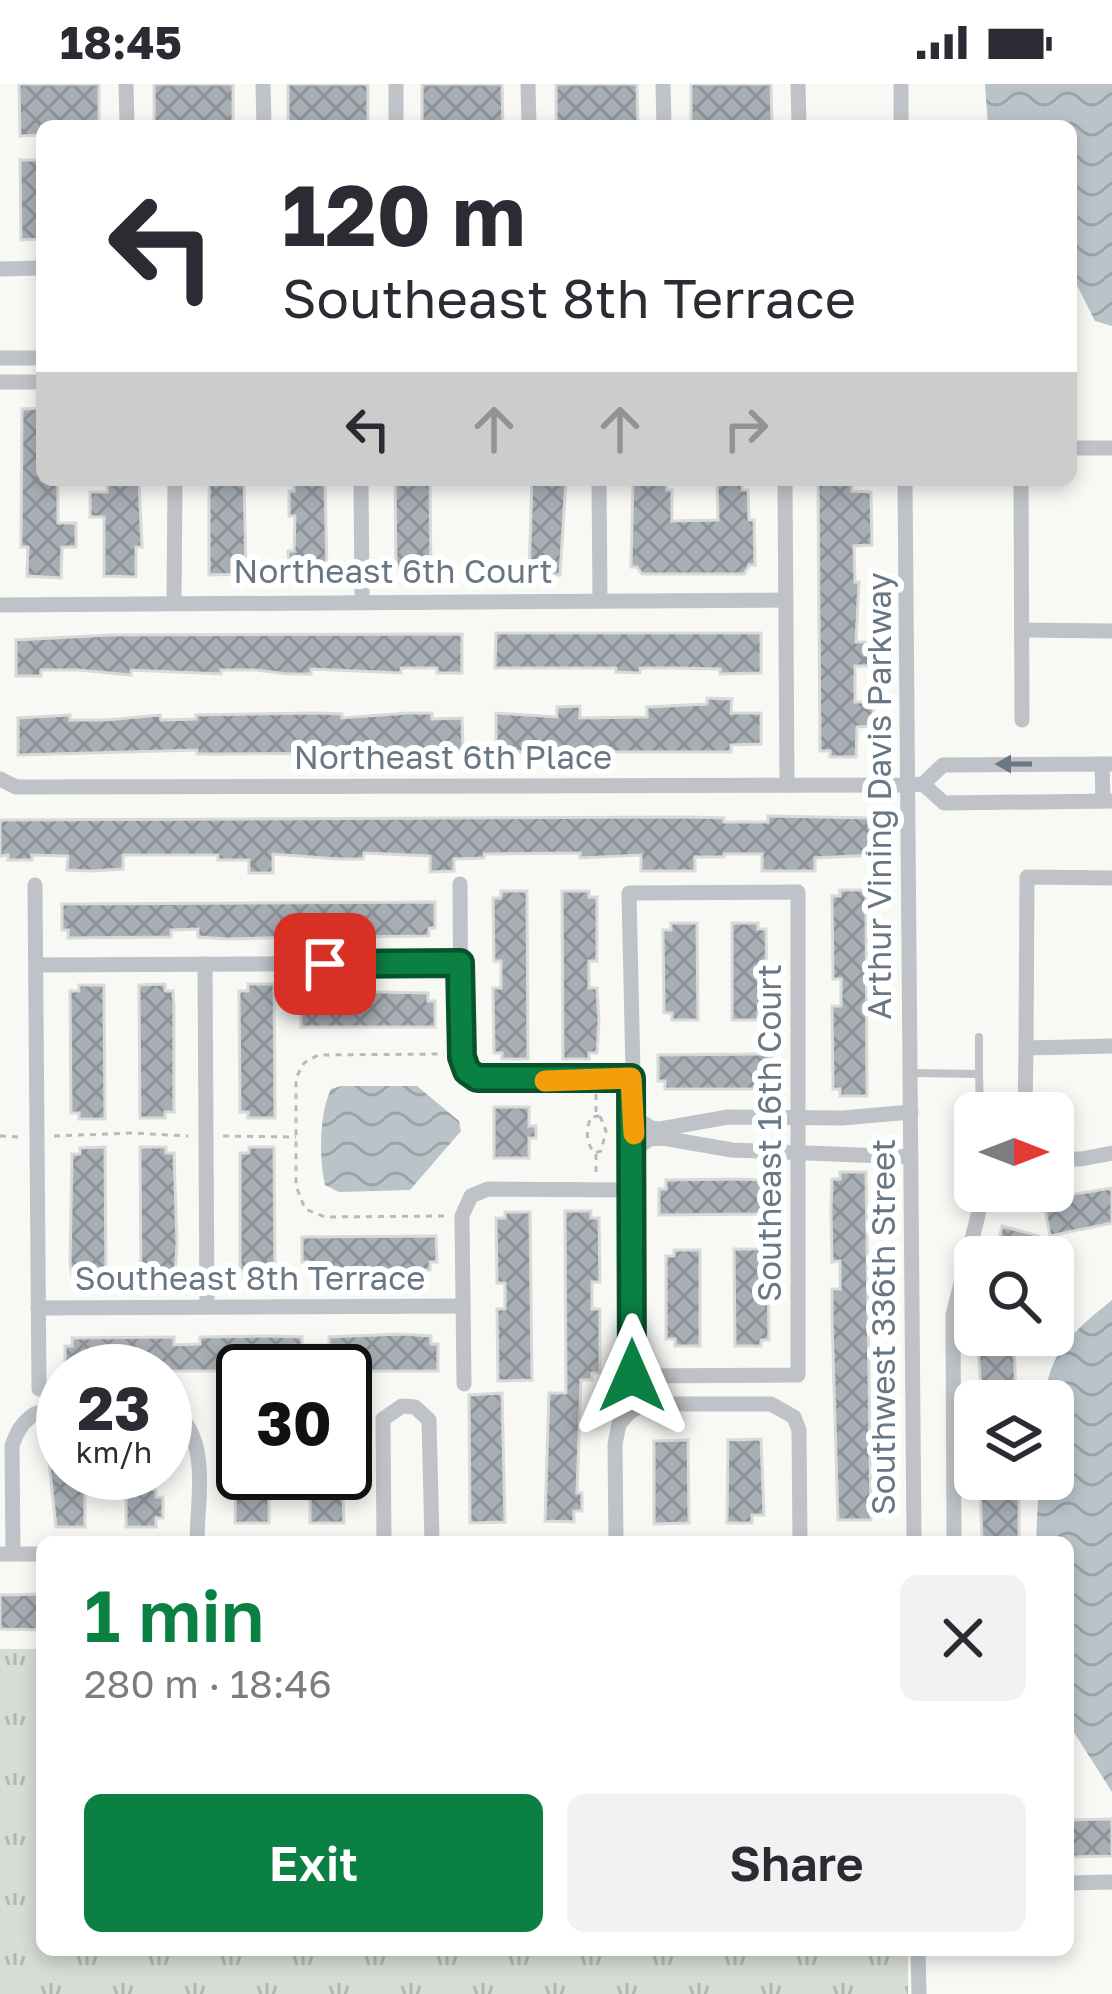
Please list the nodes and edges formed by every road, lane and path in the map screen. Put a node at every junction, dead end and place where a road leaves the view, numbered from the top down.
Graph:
1 (126, 84) edge
2 (263, 84) edge
3 (396, 84) edge
4 (529, 84) edge
5 (663, 84) edge
6 (799, 84) edge
7 (901, 84) edge
8 (127, 120) edge
9 (264, 120) edge
10 (395, 120) edge
11 (529, 120) edge
12 (664, 120) edge
13 (799, 120) edge
14 (901, 120) edge
15 (36, 268) edge
16 (0, 269) edge
17 (0, 358) edge
18 (36, 358) edge
19 (0, 382) edge
20 (36, 382) edge
21 (1077, 448) edge
22 (1112, 448) edge
23 (175, 486) edge
24 (361, 486) edge
25 (599, 486) edge
26 (785, 486) edge
27 (905, 486) edge
28 (1022, 486) edge
29 (600, 599) junction
30 (362, 600) junction
31 (786, 600) junction
32 (174, 602) junction
33 (0, 605) edge
34 (1022, 630) junction
35 (1112, 631) edge
36 (1022, 720) dead end
37 (1107, 764) edge
38 (0, 779) edge
39 (915, 784) junction
40 (787, 785) junction
41 (1107, 801) edge
42 (1112, 878) edge
43 (460, 884) dead end
44 (35, 885) dead end
45 (460, 963) junction
46 (205, 964) junction
47 (36, 965) junction
48 (979, 1037) dead end
49 (1112, 1046) edge
50 (1026, 1048) junction
51 (452, 1054) dead end
52 (910, 1073) junction
53 (980, 1074) junction
54 (631, 1078) junction
55 (596, 1092) dead end
56 (980, 1092) edge
57 (1025, 1092) edge
58 (911, 1112) junction
59 (596, 1115) junction
60 (634, 1117) junction
61 (799, 1117) junction
62 (710, 1119) junction
63 (579, 1134) dead end
64 (587, 1134) junction
65 (606, 1134) junction
66 (619, 1134) dead end
67 (0, 1136) edge
68 (46, 1136) dead end
69 (196, 1136) dead end
70 (215, 1136) dead end
71 (28, 1137) dead end
72 (296, 1137) junction
73 (708, 1148) junction
74 (634, 1151) junction
75 (799, 1152) junction
76 (596, 1153) junction
77 (1112, 1153) edge
78 (911, 1157) junction
79 (1074, 1159) edge
80 (596, 1177) dead end
81 (632, 1190) junction
82 (978, 1212) edge
83 (447, 1216) dead end
84 (463, 1306) junction
85 (207, 1307) junction
86 (38, 1308) junction
87 (38, 1344) edge
88 (464, 1384) dead end
89 (36, 1413) edge
90 (192, 1434) edge
91 (197, 1536) edge
92 (384, 1536) edge
93 (432, 1536) edge
94 (616, 1536) edge
95 (800, 1536) edge
96 (914, 1536) edge
97 (954, 1536) edge
98 (7, 1554) edge
99 (1112, 1882) edge
100 (1074, 1883) edge
101 (918, 1956) edge
102 (919, 1994) edge

1 - 8 street
2 - 9 street
3 - 10 street
4 - 11 street
5 - 12 street
6 - 13 street
7 - 14 street
15 - 16 street
17 - 18 street
19 - 20 street
21 - 22 street
23 - 32 street
24 - 30 street
25 - 29 street
26 - 31 street
27 - 39 street, Arthur Vining Davis Parkway
28 - 34 street
29 - 30 street, Northeast 6th Court
29 - 31 street, Northeast 6th Court
30 - 32 street, Northeast 6th Court
31 - 40 street
32 - 33 street, Northeast 6th Court
34 - 35 street
34 - 36 street
37 -> 39 street
37 - 41 street
38 - 40 street, Northeast 6th Place
39 - 40 street, Northeast 6th Place
39 - 41 street
39 - 52 street, Arthur Vining Davis Parkway
42 - 50 street
43 - 45 street
44 - 47 street
45 - 46 street
45 - 54 street
46 - 47 street
46 - 85 street
47 - 86 street
48 - 53 lane
49 - 50 street
50 - 57 street
51 - 72 path
52 - 53 lane
52 - 58 street, Arthur Vining Davis Parkway
53 - 56 lane
54 - 60 street
54 - 61 street, Southeast 16th Court
55 - 59 path
58 - 61 street
58 - 78 street, Southwest 336th Street
59 - 64 path
59 - 65 path
60 - 62 street
60 - 74 street
61 - 62 street
61 - 75 street, Southeast 16th Court
62 - 73 street
63 - 64 path
64 - 76 path
65 - 66 path
65 - 76 path
67 - 71 path
68 - 69 path
70 - 72 path
72 - 83 path
73 - 74 street
73 - 75 street
74 - 81 street
75 - 78 street
75 - 81 street, Southeast 16th Court
76 - 80 path
77 - 79 street
78 - 96 street, Southwest 336th Street
81 - 84 street
82 - 97 street
84 - 85 street, Southeast 8th Terrace
84 - 88 street
85 - 86 street, Southeast 8th Terrace
86 - 87 street
89 - 98 street
90 - 91 street
92 - 93 street
94 - 95 street
99 - 100 street
101 - 102 street

